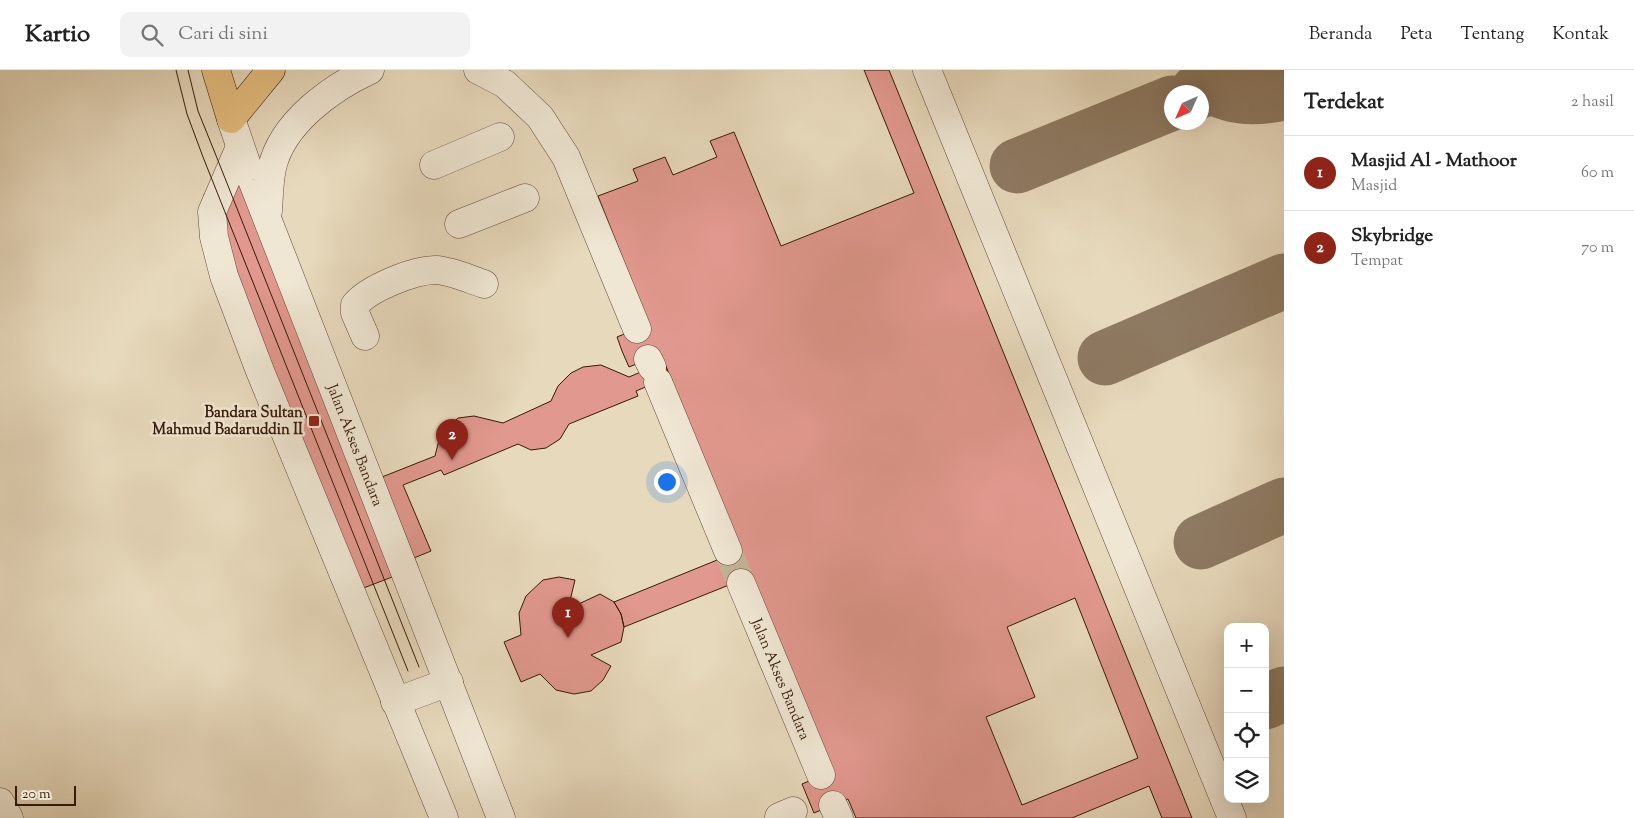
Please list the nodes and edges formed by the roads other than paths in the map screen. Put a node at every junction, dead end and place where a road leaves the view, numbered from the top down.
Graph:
1 (216, 70) edge
2 (270, 70) edge
3 (370, 70) edge
4 (478, 70) edge
5 (927, 70) edge
6 (231, 119) junction
7 (500, 137) dead end
8 (240, 147) junction
9 (434, 165) dead end
10 (525, 198) dead end
11 (268, 217) junction
12 (459, 224) dead end
13 (484, 284) dead end
14 (637, 329) dead end
15 (365, 336) dead end
16 (652, 370) dead end
17 (728, 551) tunnel mouth
18 (741, 583) tunnel mouth
19 (448, 682) junction
20 (395, 702) junction
21 (821, 776) dead end
22 (0, 802) edge
23 (9, 818) edge
24 (444, 818) edge
25 (501, 818) edge
26 (1232, 818) edge

1 - 6 highway, Jalan Akses Bandara
2 - 6 highway
3 - 11 street
4 - 14 street
5 - 26 street
6 - 8 street, Jalan Akses Bandara
7 - 9 street
8 - 11 street, Jalan Akses Bandara
8 - 20 street
10 - 12 street
11 - 19 street, Jalan Akses Bandara
13 - 15 street
16 - 17 street
18 - 21 street, Jalan Akses Bandara
19 - 20 street
19 - 25 street, Jalan Akses Bandara
20 - 24 street
22 - 23 street

